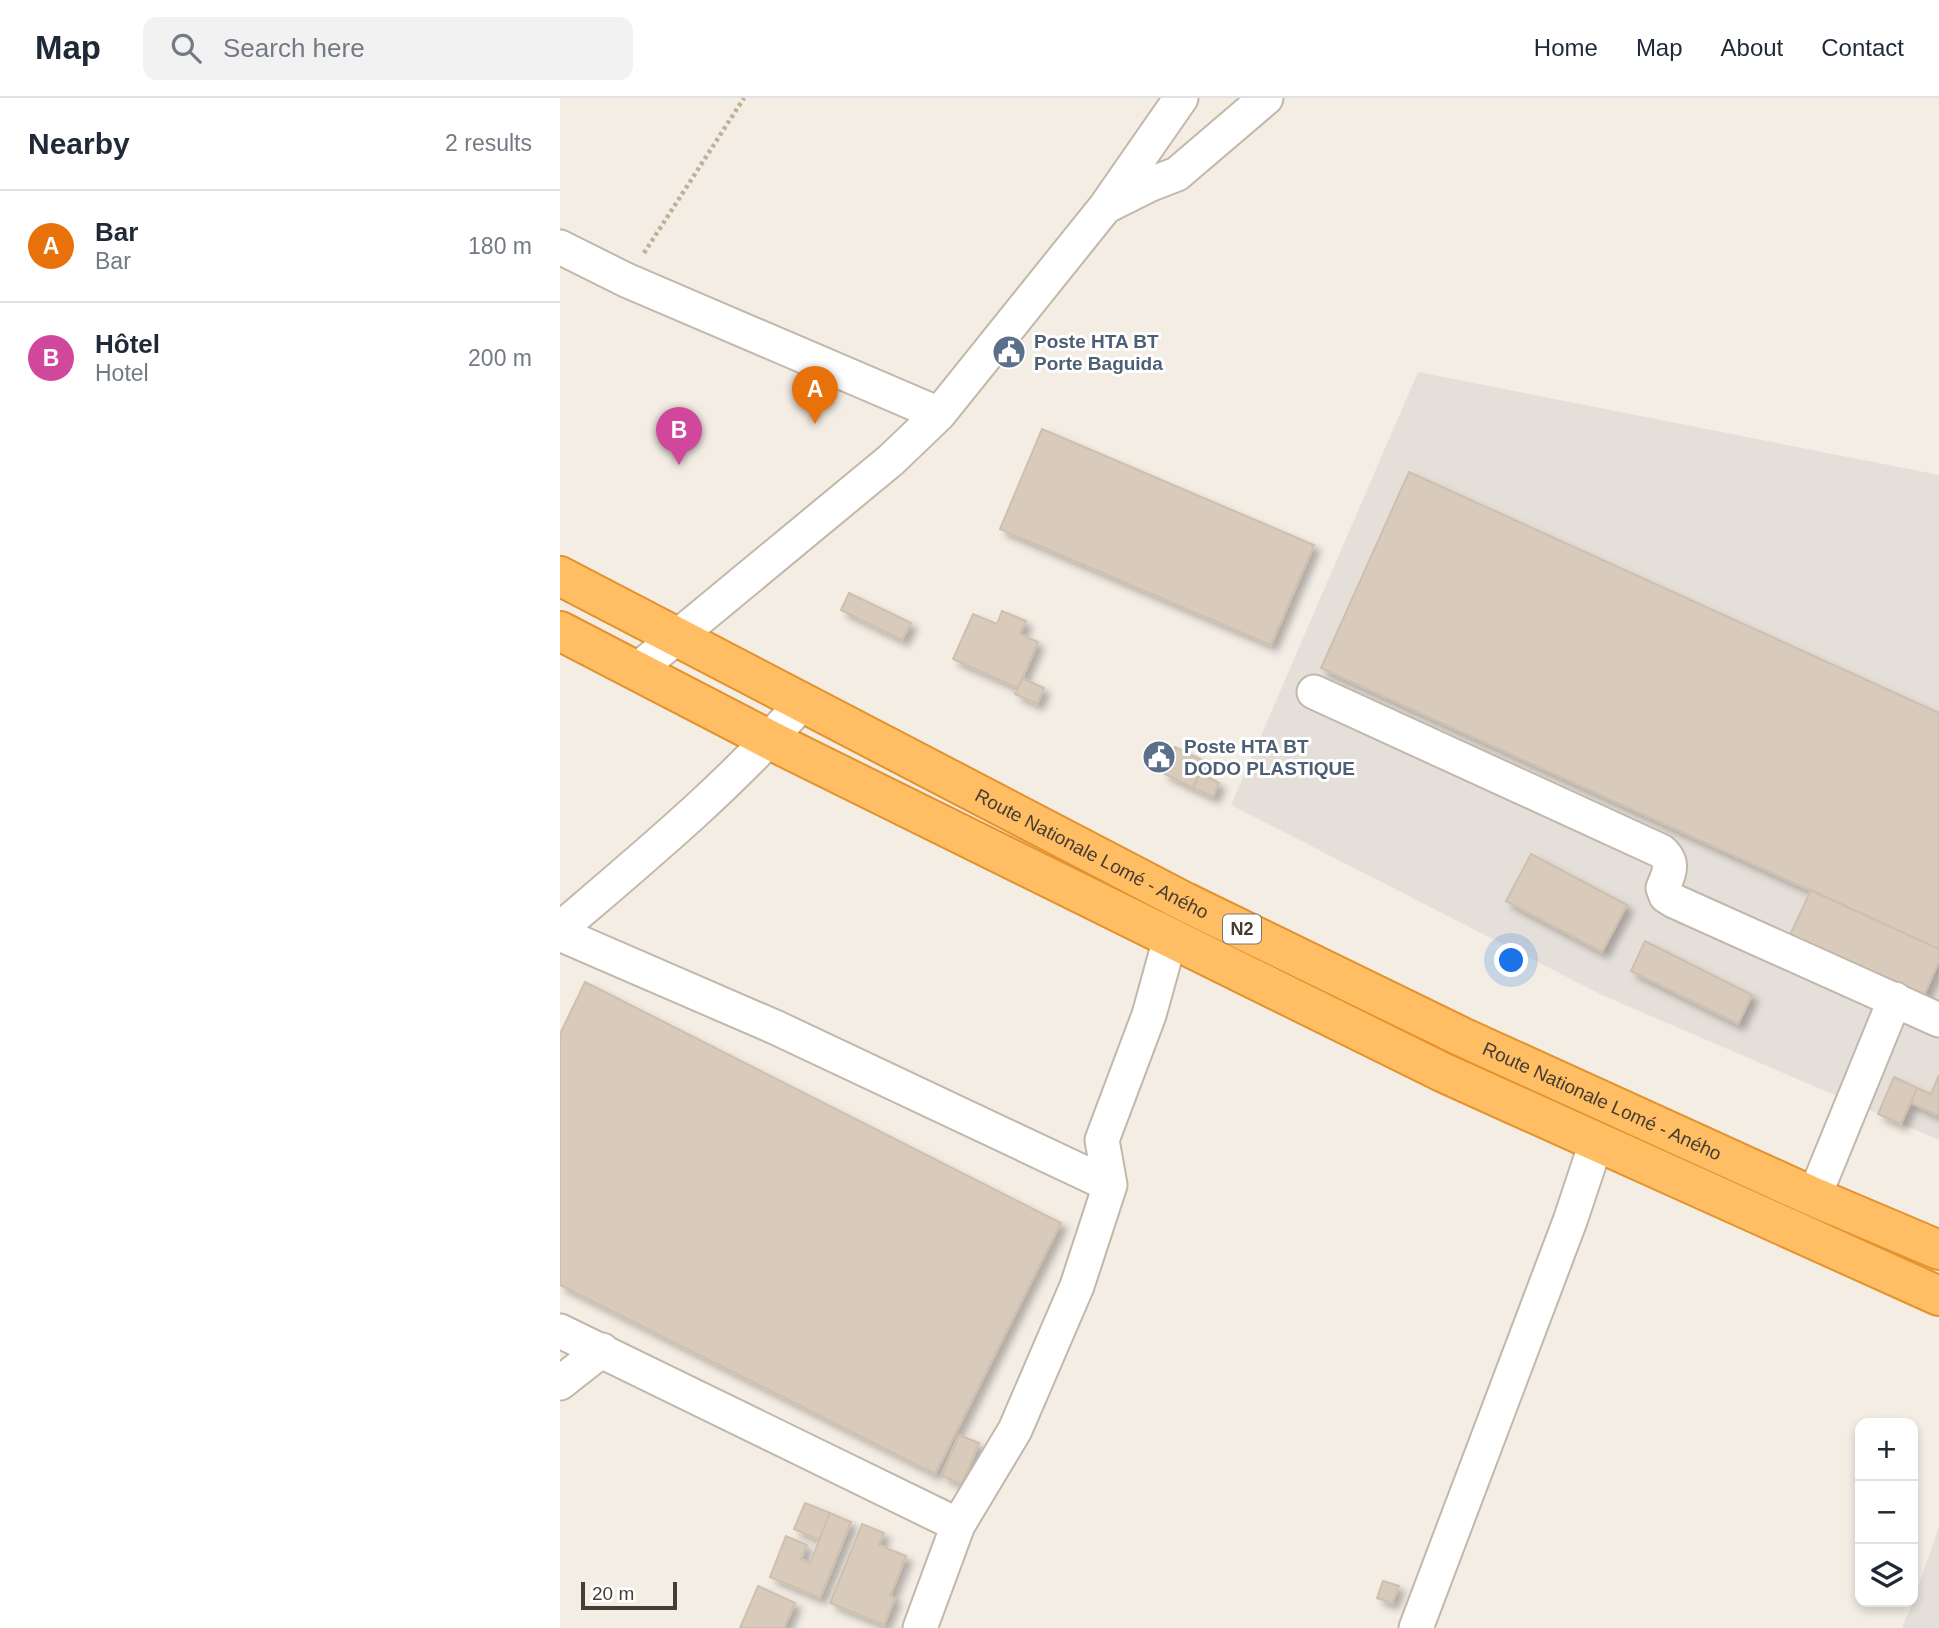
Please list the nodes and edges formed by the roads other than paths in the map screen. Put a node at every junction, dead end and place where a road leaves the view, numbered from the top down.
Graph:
1 (1181, 98) edge
2 (1266, 98) edge
3 (1106, 206) junction
4 (560, 247) edge
5 (939, 414) junction
6 (560, 576) edge
7 (560, 631) edge
8 (678, 638) junction
9 (636, 670) junction
10 (1314, 692) dead end
11 (802, 702) junction
12 (770, 740) junction
13 (560, 932) edge
14 (1170, 939) junction
15 (1895, 999) junction
16 (1939, 1020) edge
17 (1596, 1143) junction
18 (1110, 1185) junction
19 (1814, 1197) junction
20 (1939, 1250) edge
21 (1939, 1296) edge
22 (560, 1331) edge
23 (602, 1350) junction
24 (560, 1383) edge
25 (958, 1525) junction
26 (920, 1628) edge
27 (1416, 1628) edge

1 - 3 street
2 - 3 street
3 - 5 street
4 - 5 street
5 - 8 street
6 - 8 highway, Route Nationale Lomé - Aného / N2
7 - 9 highway, Route Nationale Lomé - Aného / N2
8 - 9 street
8 - 11 highway, Route Nationale Lomé - Aného / N2
9 - 12 highway, Route Nationale Lomé - Aného / N2
10 - 15 street
11 - 12 street
11 - 19 highway, Route Nationale Lomé - Aného / N2
12 - 13 street
12 - 14 highway, Route Nationale Lomé - Aného / N2
13 - 18 street
14 - 17 highway, Route Nationale Lomé - Aného / N2
14 - 18 street
15 - 16 street
15 - 19 street
17 - 21 highway, Route Nationale Lomé - Aného / N2
17 - 27 street
18 - 25 street
19 - 20 highway, Route Nationale Lomé - Aného / N2
22 - 23 street
23 - 24 street
23 - 25 street
25 - 26 street

